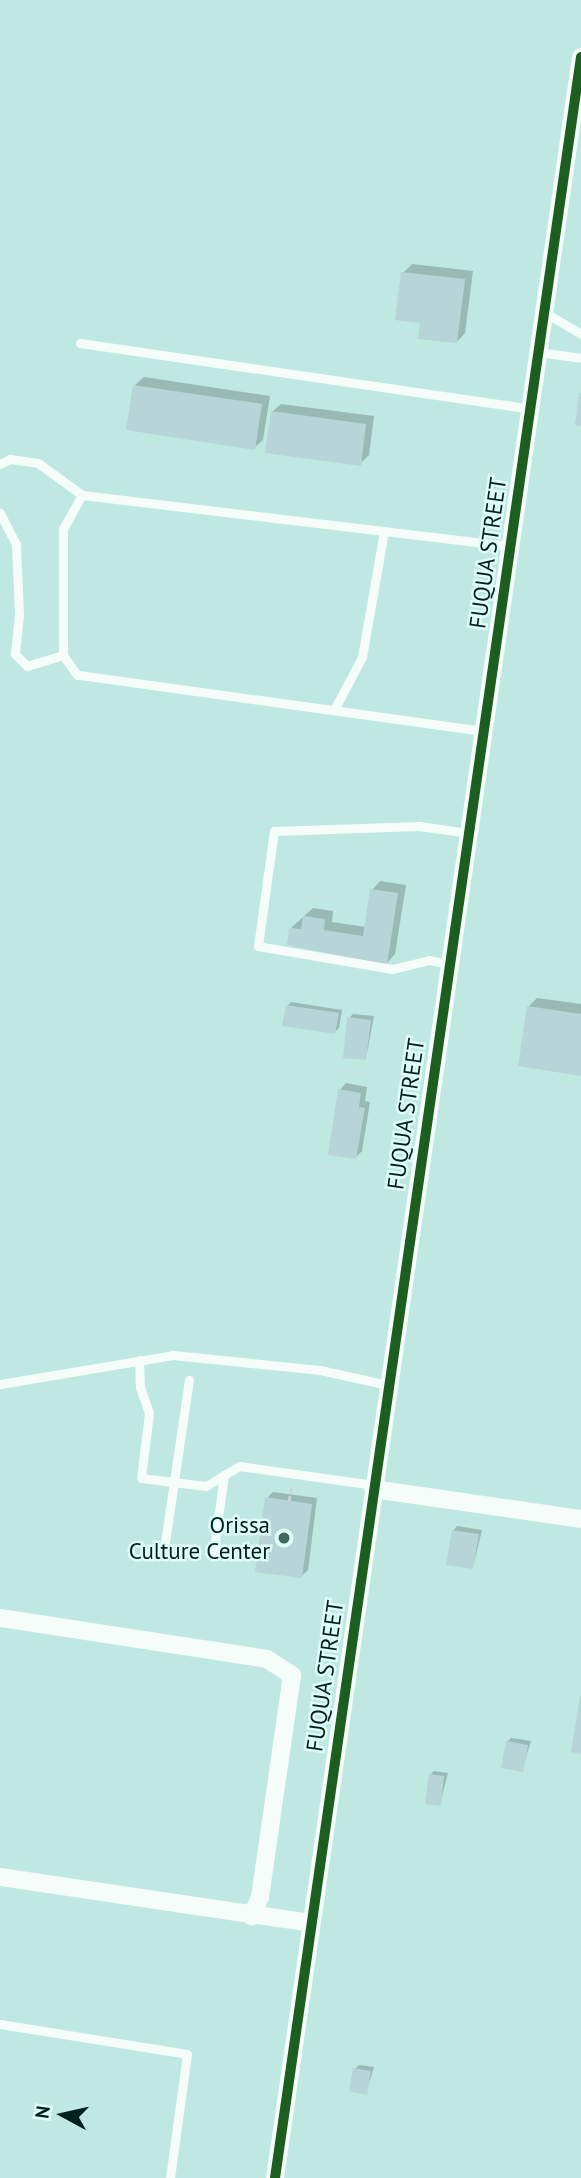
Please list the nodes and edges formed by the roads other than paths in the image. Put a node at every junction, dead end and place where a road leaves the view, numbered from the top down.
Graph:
1 (581, 57) edge
2 (544, 312) junction
3 (581, 334) edge
4 (80, 343) dead end
5 (538, 352) junction
6 (581, 358) edge
7 (530, 410) junction
8 (0, 464) edge
9 (82, 495) junction
10 (0, 513) edge
11 (384, 531) junction
12 (510, 546) junction
13 (63, 655) junction
14 (335, 708) junction
15 (483, 731) junction
16 (468, 833) junction
17 (449, 964) junction
18 (139, 1360) junction
19 (189, 1380) dead end
20 (0, 1384) edge
21 (388, 1385) junction
22 (224, 1475) junction
23 (174, 1482) junction
24 (373, 1487) junction
25 (581, 1519) edge
26 (164, 1549) dead end
27 (213, 1556) dead end
28 (0, 1618) edge
29 (0, 1877) edge
30 (252, 1916) junction
31 (311, 1923) junction
32 (0, 2024) edge
33 (170, 2178) edge
34 (275, 2178) edge

1 - 2 street, FUQUA STREET
2 - 3 lane
2 - 5 street, FUQUA STREET
4 - 7 lane
5 - 6 lane
5 - 7 street, FUQUA STREET
7 - 12 street, FUQUA STREET
8 - 9 lane
9 - 11 lane
9 - 13 lane
10 - 13 lane
11 - 12 lane
11 - 14 lane
12 - 15 street, FUQUA STREET
13 - 14 lane
14 - 15 lane
15 - 16 street, FUQUA STREET
16 - 17 street, FUQUA STREET
16 - 17 lane
17 - 21 street, FUQUA STREET
18 - 20 lane
18 - 21 lane
18 - 23 lane
19 - 23 lane
21 - 24 street, FUQUA STREET
22 - 23 lane
22 - 24 lane
22 - 27 lane
23 - 26 lane
24 - 25 street
24 - 31 street, FUQUA STREET
28 - 30 street
29 - 30 street
30 - 31 street
31 - 34 street, FUQUA STREET
32 - 33 lane

